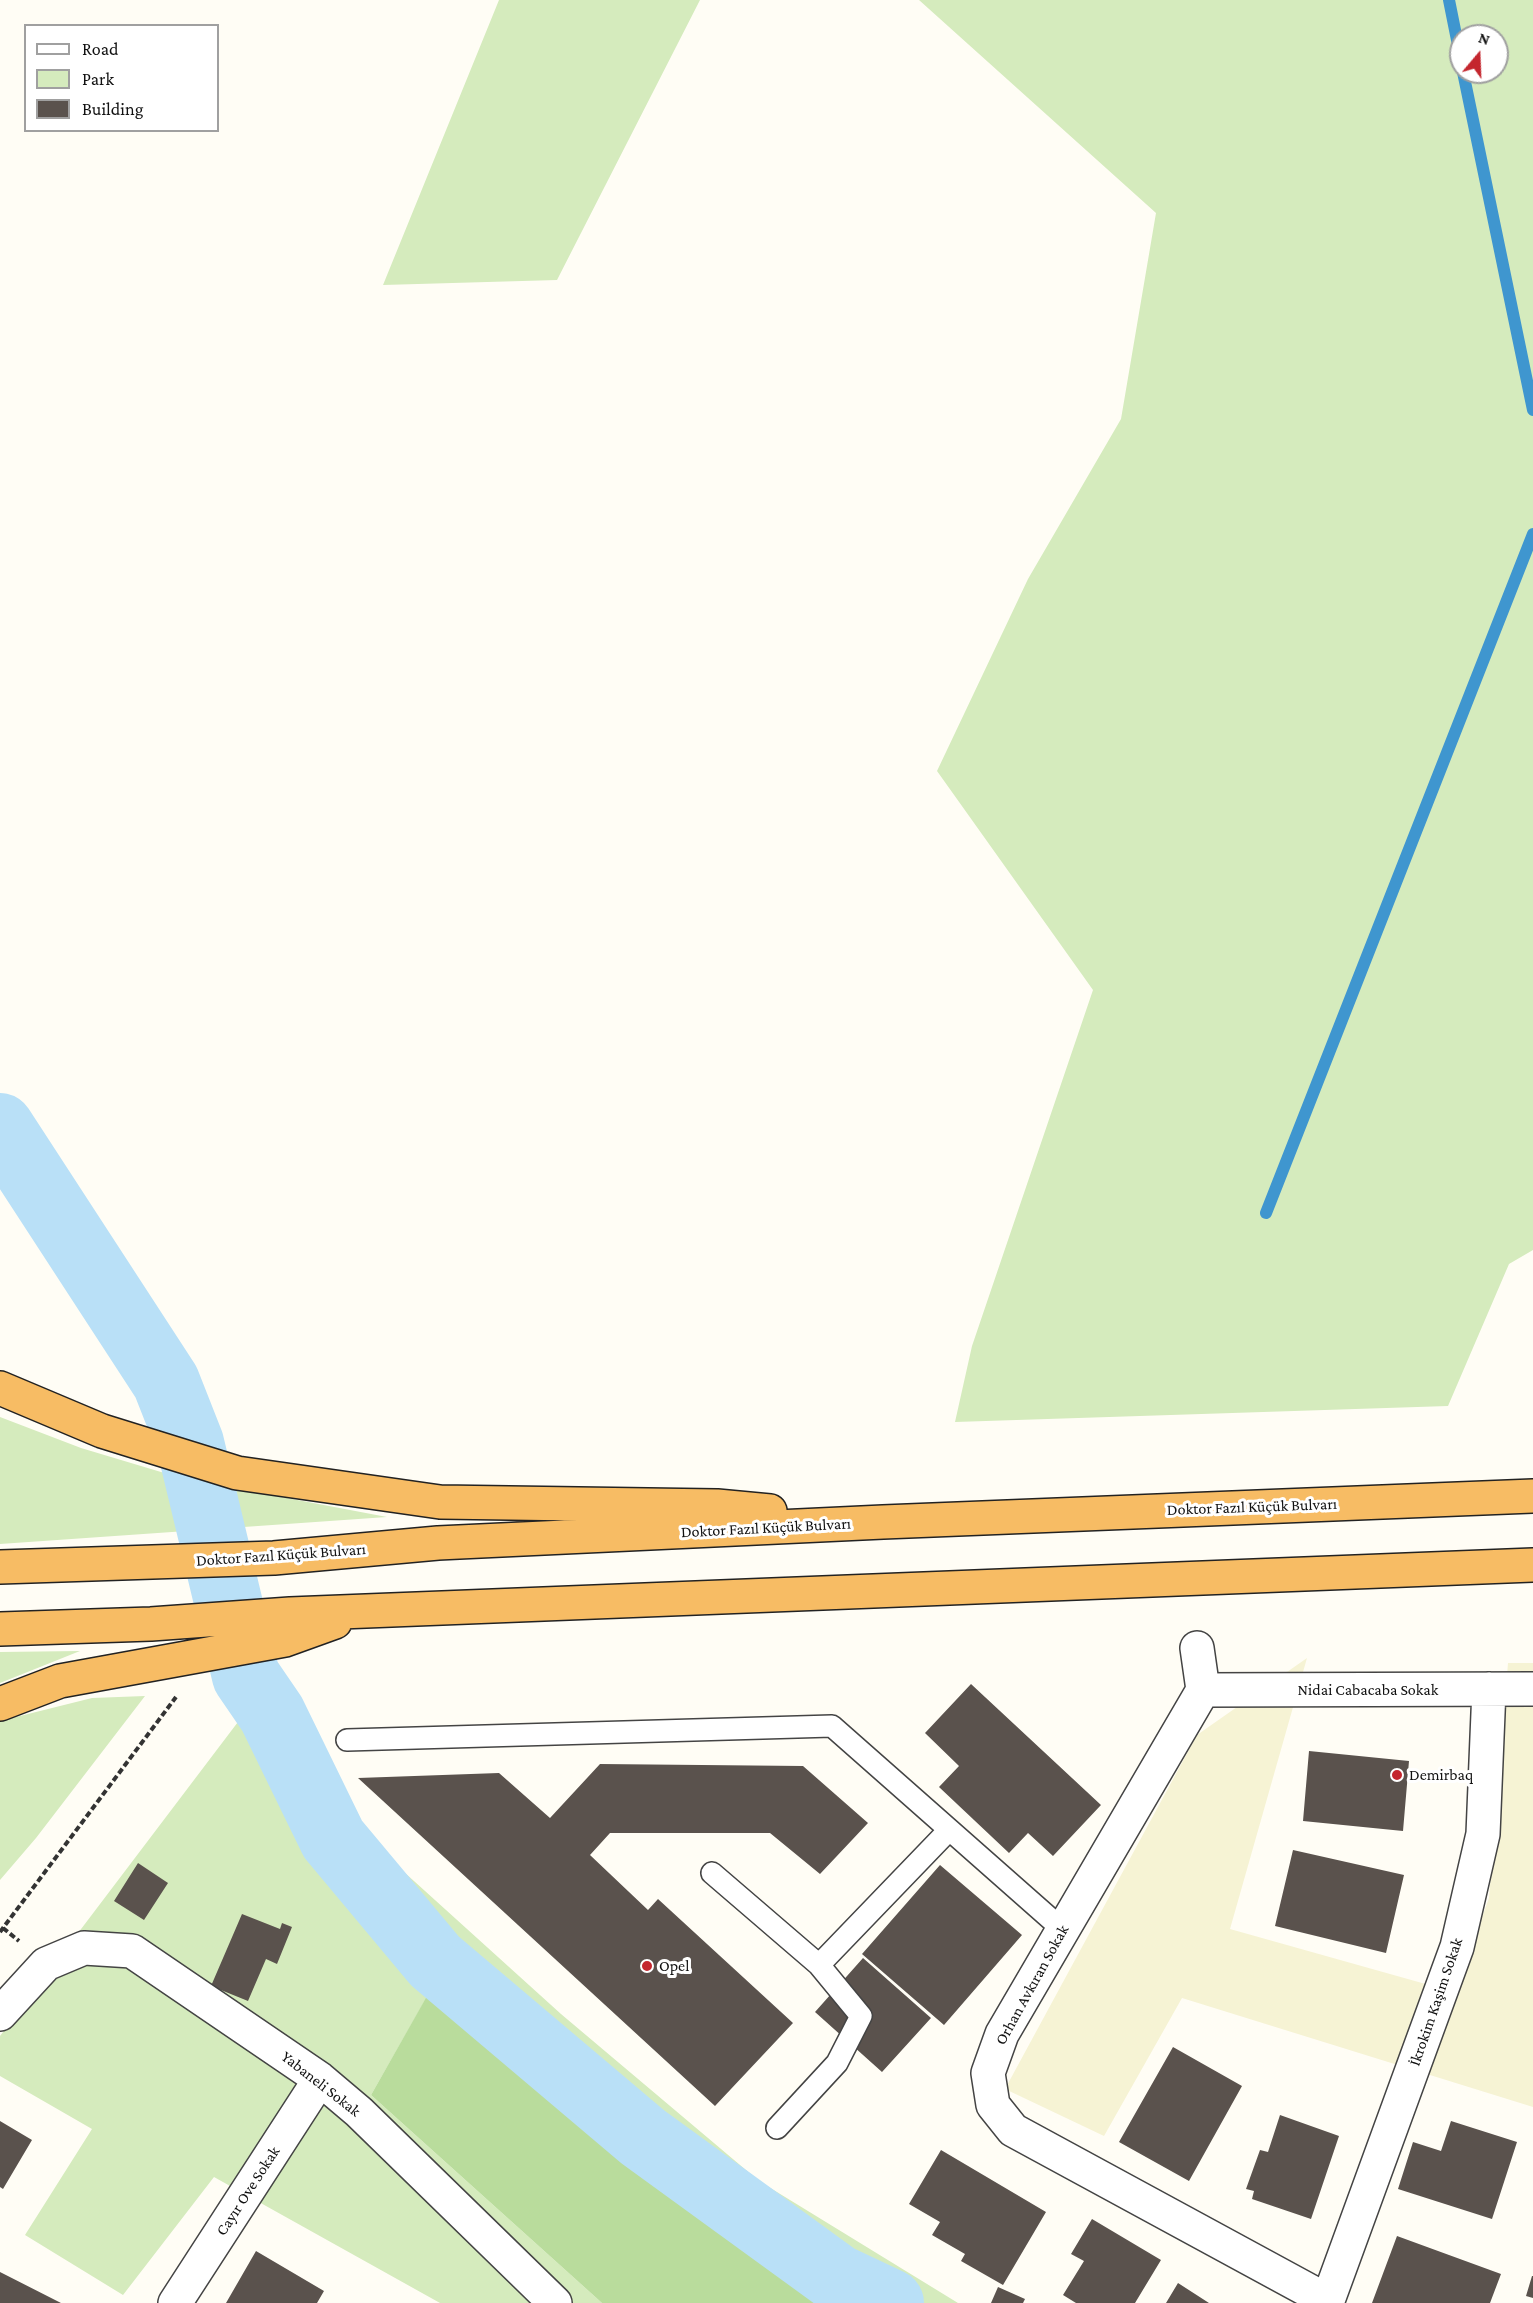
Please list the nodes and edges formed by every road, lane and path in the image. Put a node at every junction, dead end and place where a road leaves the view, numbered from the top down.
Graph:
1 (0, 1388) edge
2 (1533, 1496) edge
3 (883, 1522) junction
4 (1533, 1565) edge
5 (0, 1567) edge
6 (287, 1627) junction
7 (0, 1629) edge
8 (1197, 1648) dead end
9 (191, 1657) junction
10 (1489, 1689) junction
11 (1533, 1689) edge
12 (1203, 1690) junction
13 (0, 1704) edge
14 (347, 1740) dead end
15 (950, 1830) junction
16 (712, 1873) dead end
17 (1062, 1929) junction
18 (0, 1932) edge
19 (819, 1965) junction
20 (0, 2014) edge
21 (321, 2079) junction
22 (777, 2128) dead end
23 (1327, 2302) edge
24 (175, 2303) edge
25 (555, 2303) edge

1 - 3 highway
2 - 3 highway, Doktor Fazıl Küçük Bulvarı
3 - 5 highway, Doktor Fazıl Küçük Bulvarı
4 - 6 highway
6 - 7 highway
6 - 9 highway
8 - 12 street
9 - 13 highway
9 - 18 path
10 - 11 street, Nidai Cabacaba Sokak
10 - 12 street, Nidai Cabacaba Sokak
10 - 23 street, İkrokim Kaşim Sokak
12 - 17 street, Orhan Avkıran Sokak
14 - 15 lane
15 - 17 lane
15 - 19 lane
16 - 19 lane
17 - 23 street, Orhan Avkıran Sokak
19 - 22 lane
20 - 21 street, Yabaneli Sokak
21 - 24 street, Cayır Ove Sokak
21 - 25 street, Yabaneli Sokak

